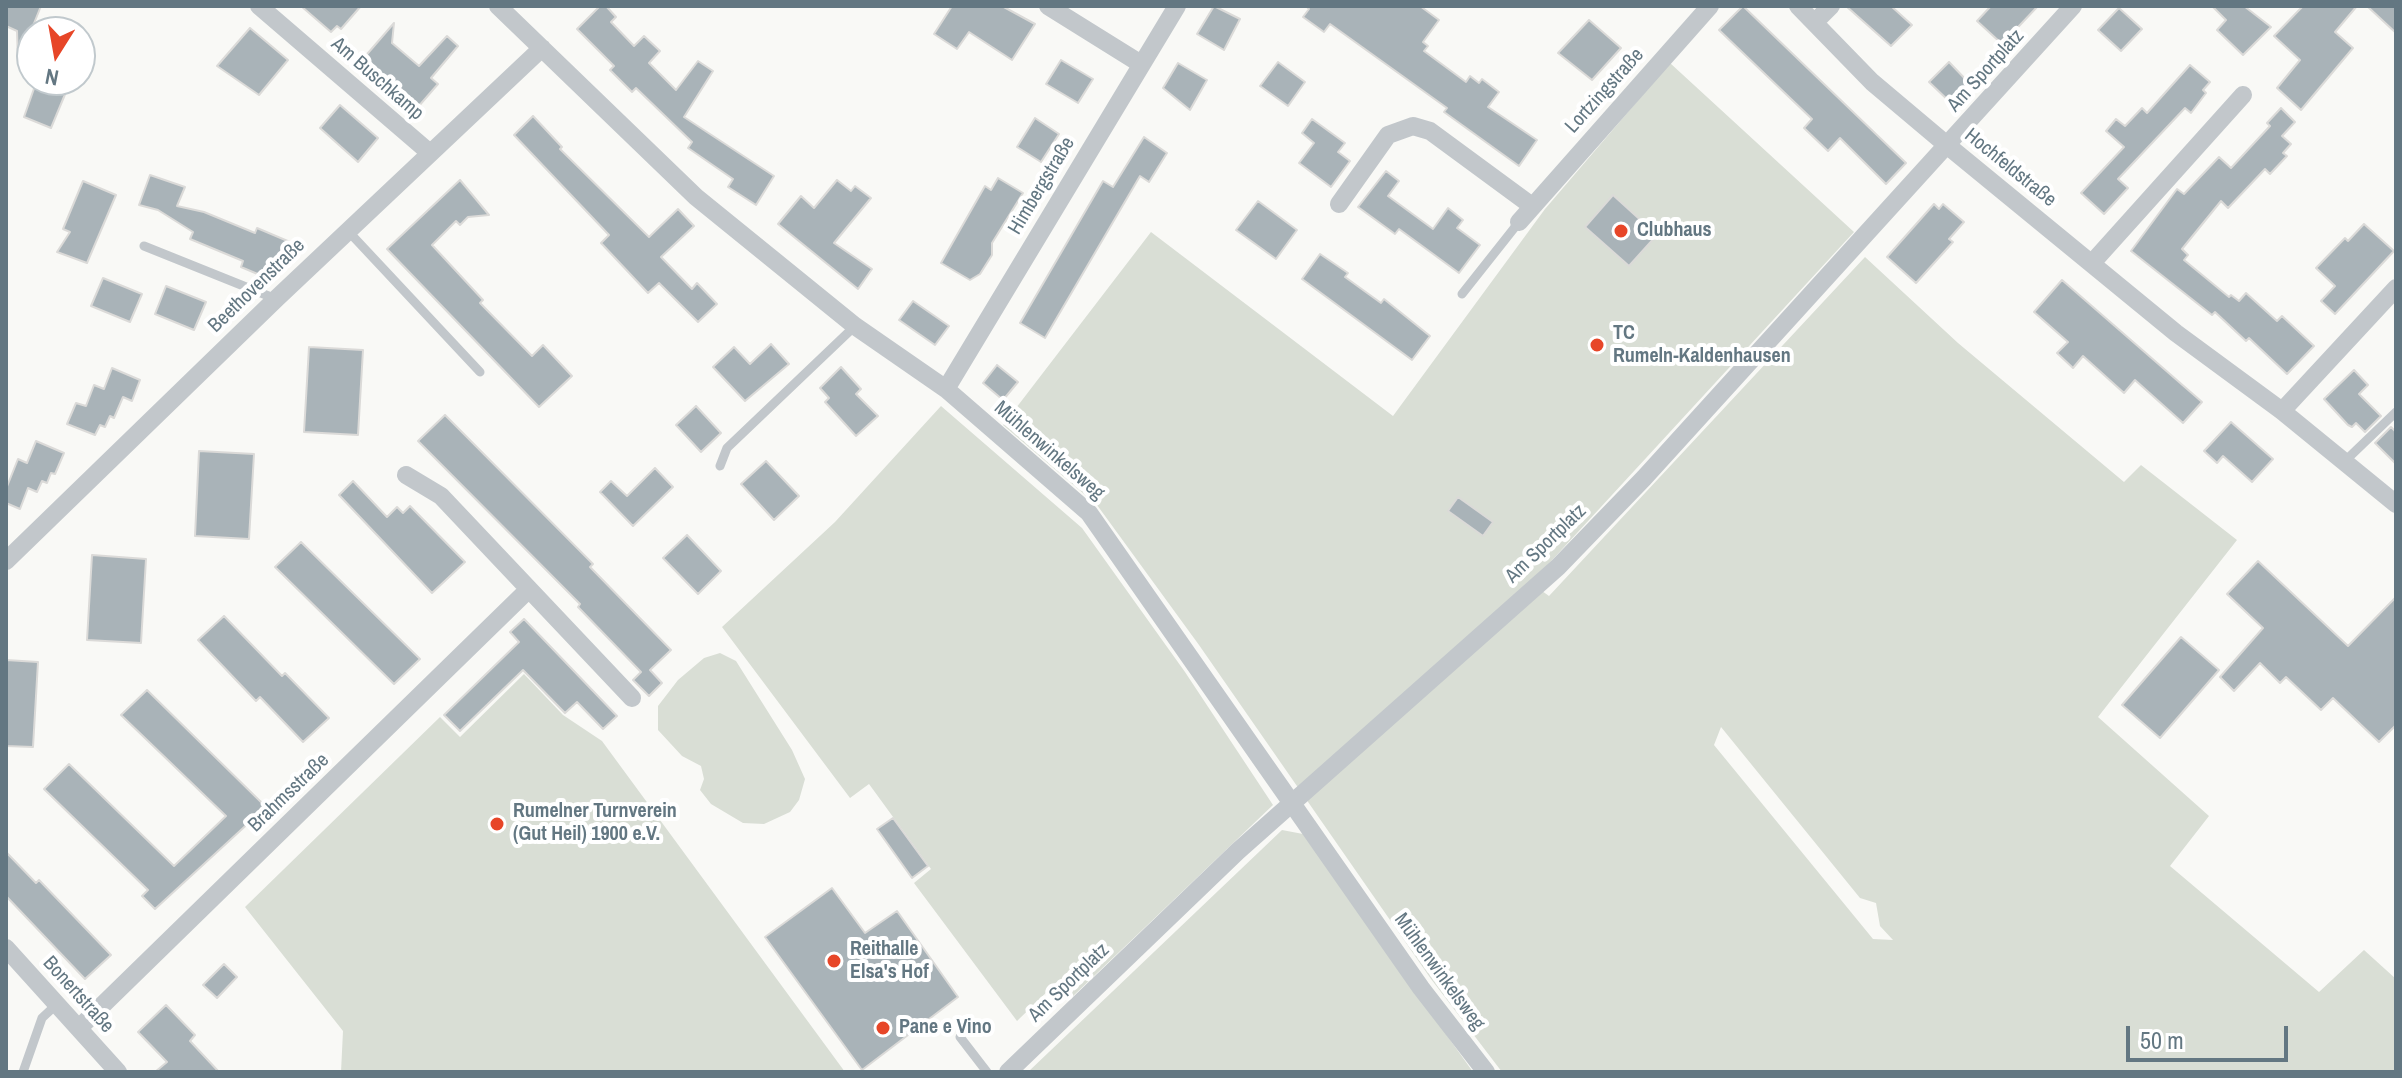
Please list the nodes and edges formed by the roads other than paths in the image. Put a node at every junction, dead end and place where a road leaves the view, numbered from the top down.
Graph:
1 (259, 6) edge
2 (498, 6) edge
3 (1048, 6) edge
4 (1177, 6) edge
5 (1710, 6) edge
6 (1798, 6) edge
7 (1831, 6) edge
8 (2073, 6) edge
9 (1815, 22) junction
10 (542, 48) junction
11 (1141, 64) junction
12 (2243, 95) dead end
13 (1948, 146) junction
14 (430, 153) junction
15 (1339, 204) dead end
16 (1532, 206) junction
17 (1519, 222) joint
18 (348, 231) junction
19 (144, 246) dead end
20 (2092, 263) junction
21 (2396, 288) edge
22 (1462, 294) dead end
23 (276, 299) junction
24 (855, 326) junction
25 (480, 372) dead end
26 (946, 389) junction
27 (2282, 411) junction
28 (2396, 412) edge
29 (2344, 462) junction
30 (720, 466) dead end
31 (406, 475) dead end
32 (2396, 504) edge
33 (6, 561) edge
34 (529, 589) junction
35 (632, 698) dead end
36 (1293, 804) junction
37 (6, 948) edge
38 (57, 1004) junction
39 (79, 1028) junction
40 (960, 1037) dead end
41 (23, 1072) edge
42 (118, 1072) edge
43 (987, 1072) edge
44 (1008, 1072) edge
45 (1486, 1072) edge

1 - 14 street, Am Buschkamp
2 - 10 street, Mühlenwinkelsweg
3 - 11 street
4 - 11 street, Himbergstraße
5 - 16 street, Lortzingstraße
6 - 9 street, Hochfeldstraße
7 - 9 street
8 - 13 street, Am Sportplatz
9 - 13 street, Hochfeldstraße
10 - 14 street, Beethovenstraße
10 - 24 street, Mühlenwinkelsweg
11 - 26 street, Himbergstraße
12 - 20 street
13 - 20 street, Hochfeldstraße
13 - 36 street, Am Sportplatz
14 - 18 street, Beethovenstraße
15 - 16 street
16 - 17 street, Lortzingstraße
17 - 22 lane, Lortzingstraße
18 - 23 street, Beethovenstraße
18 - 25 lane
19 - 23 lane
20 - 27 street, Hochfeldstraße
21 - 27 street
23 - 33 street, Beethovenstraße
24 - 26 street, Mühlenwinkelsweg
24 - 30 lane
26 - 36 street, Mühlenwinkelsweg
27 - 29 street, Hochfeldstraße
28 - 29 lane
29 - 32 street, Hochfeldstraße
31 - 34 street
34 - 35 street
34 - 39 street, Brahmsstraße
36 - 44 street, Am Sportplatz
36 - 45 street, Mühlenwinkelsweg
37 - 38 street, Bonertstraße
38 - 39 street, Bonertstraße
38 - 41 lane
39 - 42 street, Bonertstraße
40 - 43 lane

